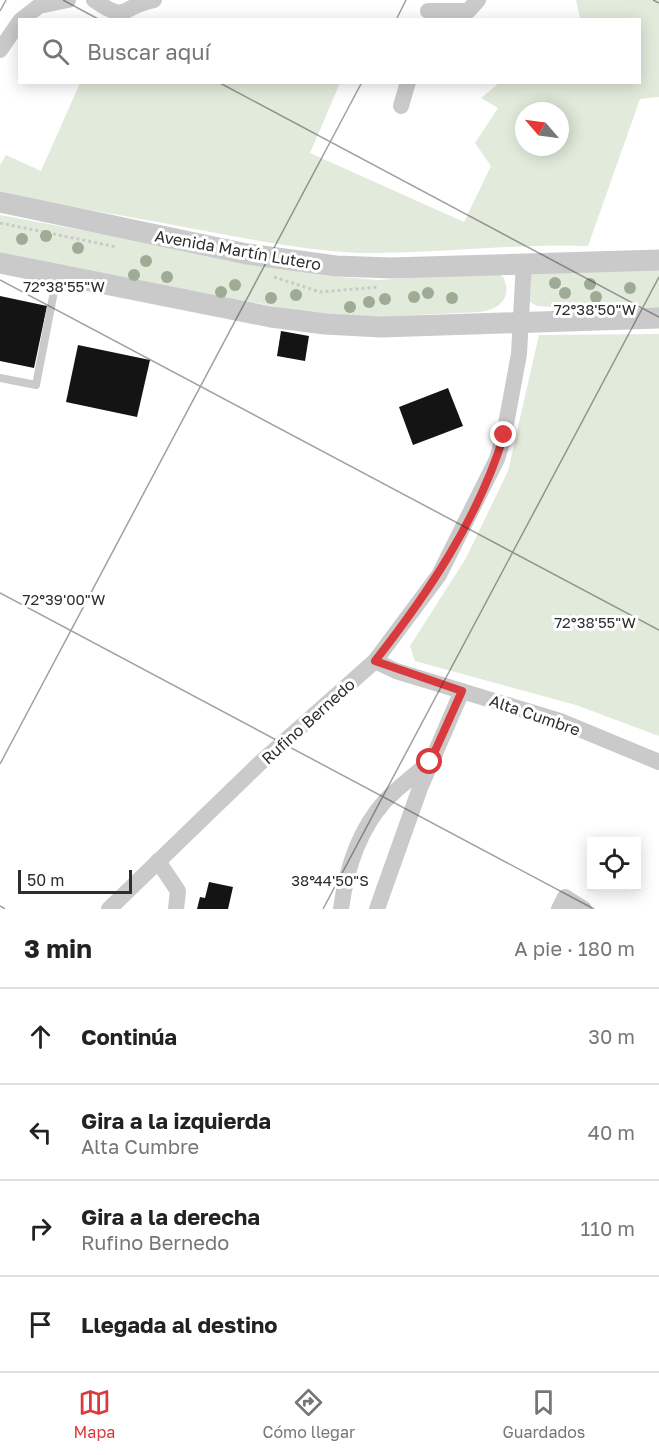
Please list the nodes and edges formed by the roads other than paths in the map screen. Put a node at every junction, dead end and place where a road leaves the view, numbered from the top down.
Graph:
1 (68, 0) edge
2 (94, 0) edge
3 (478, 0) edge
4 (144, 1) edge
5 (427, 10) edge
6 (23, 18) edge
7 (18, 23) edge
8 (0, 50) edge
9 (407, 84) edge
10 (401, 106) dead end
11 (0, 202) edge
12 (659, 260) edge
13 (524, 262) junction
14 (0, 263) edge
15 (58, 275) junction
16 (659, 318) edge
17 (522, 322) junction
18 (0, 378) edge
19 (375, 661) junction
20 (462, 691) junction
21 (430, 762) junction
22 (659, 762) edge
23 (158, 861) junction
24 (109, 909) edge
25 (176, 909) edge
26 (341, 909) edge
27 (377, 909) edge
28 (560, 909) edge
29 (584, 909) edge

1 - 6 street
2 - 4 street
3 - 5 street
7 - 8 street
9 - 10 street
11 - 13 street, Avenida Martín Lutero
12 - 13 street, Avenida Martín Lutero
13 - 17 street, Rufino Bernedo
14 - 15 street
15 - 17 street
15 - 18 lane
16 - 17 street
17 - 19 street, Rufino Bernedo
19 - 20 street, Alta Cumbre
19 - 23 street, Rufino Bernedo
20 - 21 street
20 - 22 street, Alta Cumbre
21 - 26 street
21 - 27 street
23 - 24 street, Rufino Bernedo
23 - 25 street
28 - 29 street

